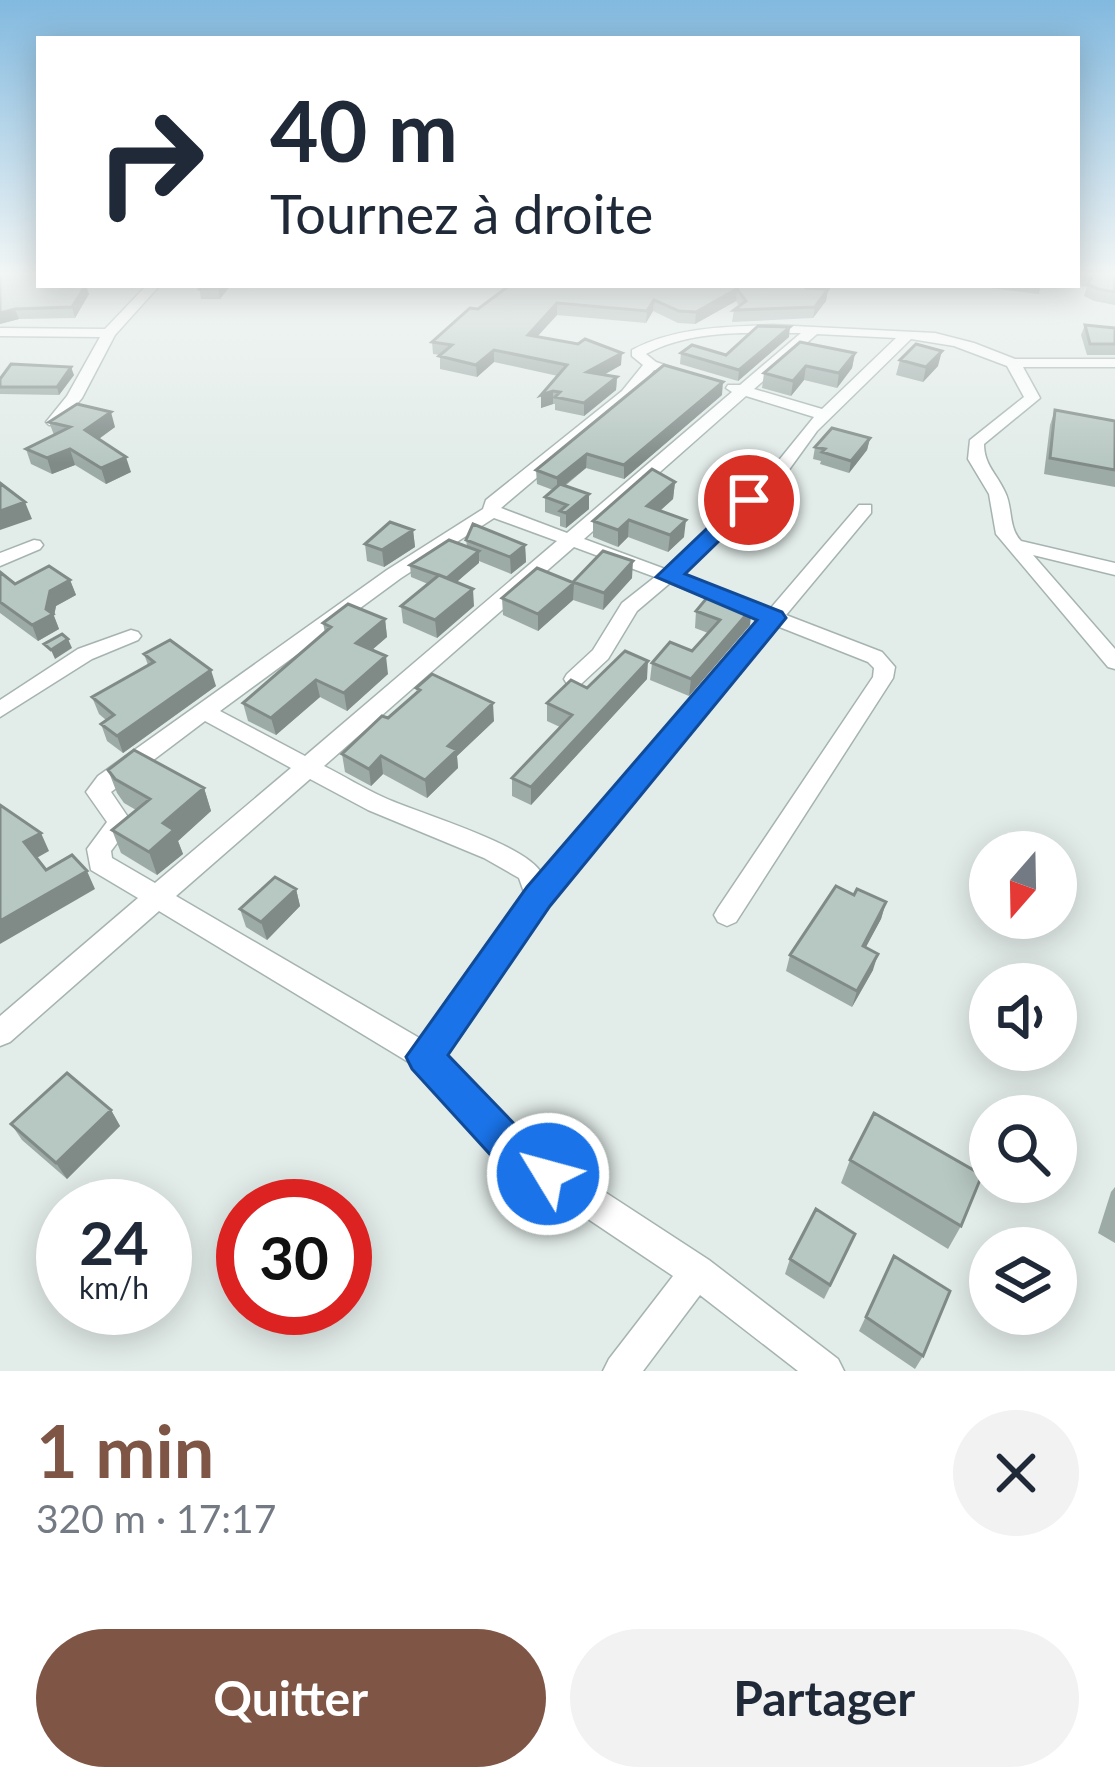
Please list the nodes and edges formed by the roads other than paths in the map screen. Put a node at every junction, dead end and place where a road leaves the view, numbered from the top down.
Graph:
1 (108, 335) edge
2 (726, 335) edge
3 (806, 335) edge
4 (908, 335) joint
5 (1013, 363) junction
6 (1115, 363) edge
7 (651, 365) junction
8 (695, 377) edge
9 (729, 386) junction
10 (825, 415) junction
11 (54, 422) edge
12 (865, 509) dead end
13 (492, 511) junction
14 (568, 542) junction
15 (34, 545) dead end
16 (1014, 545) junction
17 (0, 560) edge
18 (1115, 568) edge
19 (668, 577) junction
20 (773, 618) junction
21 (130, 636) dead end
22 (1115, 662) edge
23 (574, 679) edge
24 (0, 710) edge
25 (203, 711) junction
26 (308, 768) junction
27 (156, 896) junction
28 (538, 896) junction
29 (727, 915) dead end
30 (0, 1033) edge
31 (425, 1057) junction
32 (697, 1272) junction
33 (621, 1371) edge
34 (826, 1371) edge

1 - 11 street
2 - 7 street
3 - 9 street
4 - 5 street
4 - 10 street
5 - 6 street
5 - 16 street
7 - 8 street
7 - 13 street
9 - 10 street
9 - 14 street
10 - 19 street
12 - 20 street
13 - 14 street
13 - 25 street
14 - 19 street
14 - 26 street
15 - 17 street
16 - 18 street
16 - 22 street
19 - 20 street
19 - 23 street
20 - 28 street
20 - 29 street
21 - 24 street
25 - 26 street
25 - 27 street
26 - 27 street
26 - 28 street
27 - 30 street
27 - 31 street
28 - 31 street
31 - 32 street
32 - 33 street
32 - 34 street

